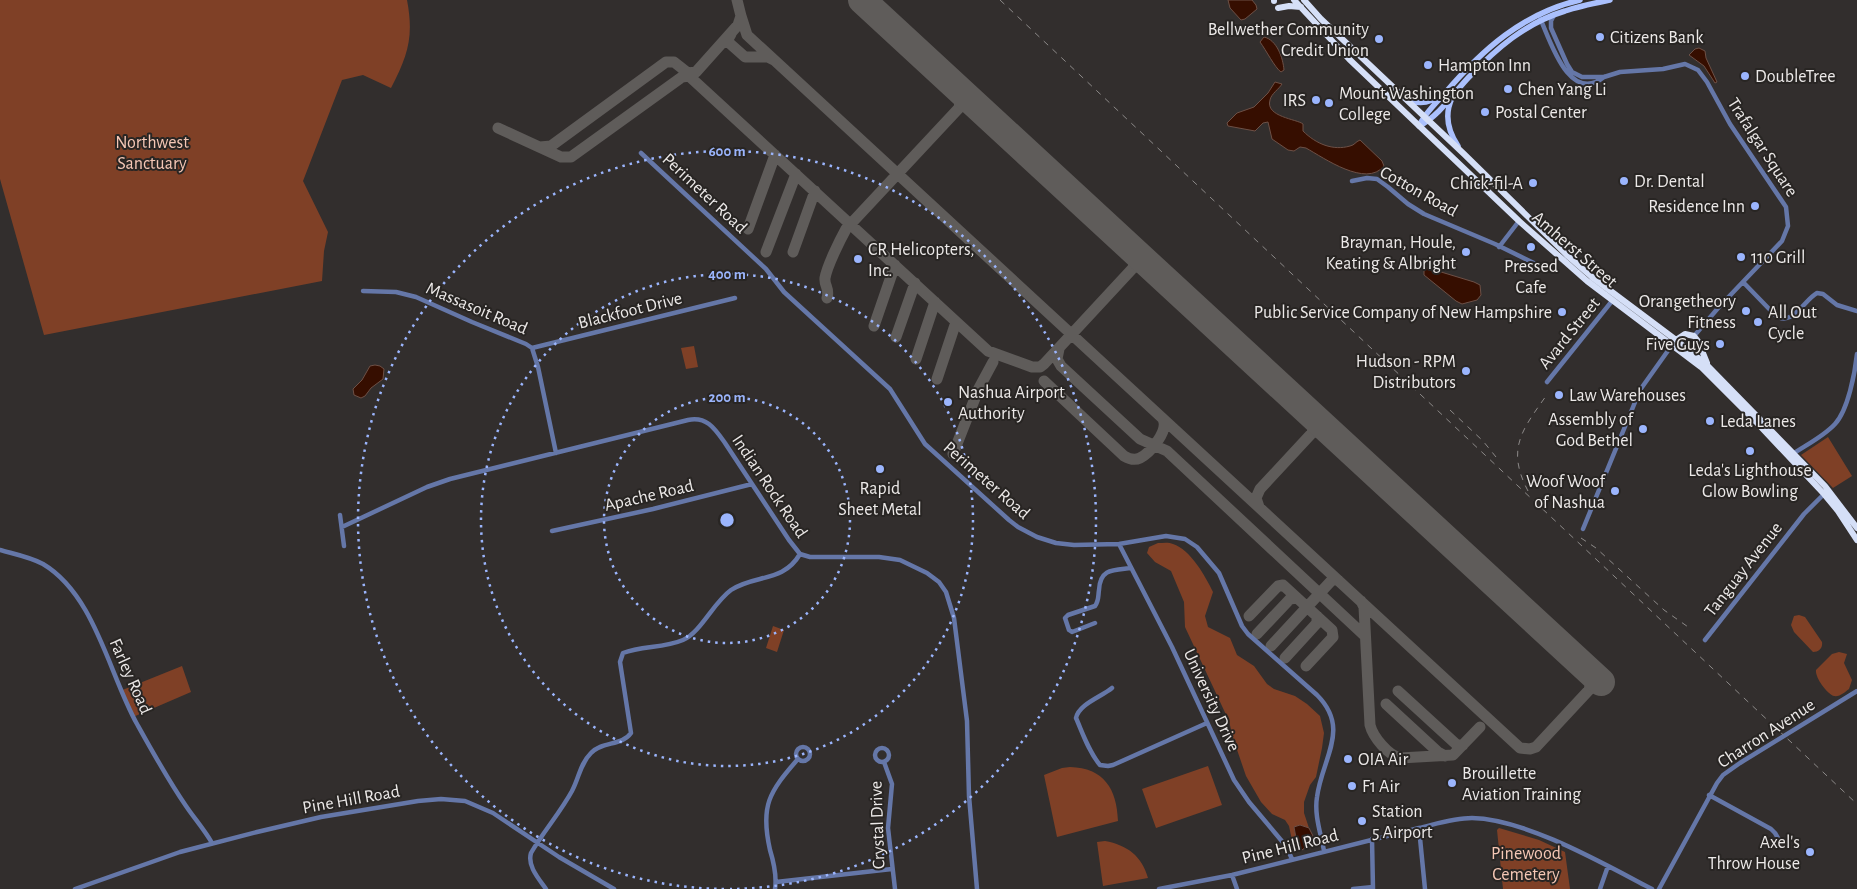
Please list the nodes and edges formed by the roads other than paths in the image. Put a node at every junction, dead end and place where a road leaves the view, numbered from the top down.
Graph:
1 (1294, 0) edge
2 (1304, 0) edge
3 (1580, 0) edge
4 (1610, 0) edge
5 (1301, 7) junction
6 (1278, 8) dead end
7 (1555, 14) junction
8 (1540, 17) junction
9 (1604, 77) junction
10 (1450, 86) junction
11 (1456, 91) junction
12 (1406, 99) junction
13 (1427, 118) junction
14 (1419, 126) junction
15 (641, 154) dead end
16 (1464, 154) junction
17 (1352, 181) dead end
18 (1519, 221) junction
19 (1499, 247) junction
20 (1542, 267) dead end
21 (1743, 282) junction
22 (363, 291) dead end
23 (735, 298) dead end
24 (1612, 301) junction
25 (1857, 311) edge
26 (1694, 336) junction
27 (1674, 342) junction
28 (532, 348) junction
29 (1857, 354) edge
30 (1708, 367) junction
31 (1547, 382) dead end
32 (556, 453) junction
33 (1794, 453) junction
34 (752, 484) junction
35 (1824, 494) junction
36 (340, 515) dead end
37 (342, 527) junction
38 (1857, 528) edge
39 (1583, 529) dead end
40 (552, 531) dead end
41 (1857, 540) edge
42 (1119, 544) junction
43 (344, 546) dead end
44 (0, 550) edge
45 (800, 554) junction
46 (1132, 568) junction
47 (1095, 623) dead end
48 (1705, 640) dead end
49 (1112, 688) dead end
50 (1857, 691) edge
51 (1207, 723) junction
52 (798, 759) dead end
53 (884, 762) dead end
54 (1710, 795) junction
55 (1419, 828) junction
56 (1372, 839) junction
57 (538, 842) junction
58 (212, 843) junction
59 (1781, 843) dead end
60 (1324, 851) junction
61 (1292, 859) junction
62 (1608, 866) junction
63 (892, 869) junction
64 (1232, 875) junction
65 (776, 882) junction
66 (81, 888) edge
67 (1373, 888) edge
68 (75, 889) edge
69 (546, 889) edge
70 (614, 889) edge
71 (775, 889) edge
72 (895, 889) edge
73 (977, 889) edge
74 (1159, 889) edge
75 (1237, 889) edge
76 (1353, 889) edge
77 (1425, 889) edge
78 (1600, 889) edge
79 (1652, 889) edge
80 (1659, 889) edge

1 - 5 highway, Amherst Street
2 - 12 highway, Amherst Street
3 - 8 main road
4 - 7 main road
5 - 6 highway
5 - 14 highway, Amherst Street
7 - 8 main road
7 - 9 street, Trafalgar Square
8 - 9 street, Trafalgar Square
8 - 10 main road
8 - 11 main road
9 - 21 street, Trafalgar Square
10 - 12 main road
10 - 13 main road
11 - 13 main road
11 - 16 main road
12 - 13 highway, Amherst Street
13 - 14 main road
13 - 16 highway, Amherst Street
14 - 18 highway, Amherst Street
15 - 42 street, Perimeter Road
16 - 27 highway, Amherst Street
17 - 19 street, Cotton Road
18 - 19 street
18 - 24 highway, Amherst Street
19 - 20 street, Cotton Road
21 - 25 street
21 - 26 street, Trafalgar Square
22 - 28 street, Massasoit Road
23 - 28 street, Blackfoot Drive
24 - 27 highway, Amherst Street
24 - 31 street, Avard Street
26 - 27 highway
26 - 30 highway
27 - 30 highway, Amherst Street
27 - 35 highway, Amherst Street
27 - 39 street
28 - 32 street, Massasoit Road
29 - 33 street
30 - 33 highway, Amherst Street
32 - 34 street, Indian Rock Road
32 - 37 street, Indian Rock Road
33 - 38 highway, Amherst Street
34 - 40 street, Apache Road
34 - 45 street, Indian Rock Road
35 - 41 highway, Amherst Street
35 - 48 street, Tanguay Avenue
36 - 37 street
37 - 43 street
42 - 46 street, University Drive
42 - 60 street, Perimeter Road
44 - 58 street, Farley Road
45 - 57 street
45 - 73 street, Indian Rock Road
46 - 47 street
46 - 51 street, University Drive
49 - 51 street
50 - 54 street, Charron Avenue
51 - 61 street, University Drive
52 - 65 street
53 - 63 street, Crystal Drive
54 - 59 street
54 - 80 street, Charron Avenue
55 - 56 street, Pine Hill Road
55 - 62 street, Pine Hill Road
55 - 77 street
56 - 60 street, Pine Hill Road
56 - 67 street
57 - 58 street, Pine Hill Road
57 - 69 street
57 - 70 street, Pine Hill Road
58 - 66 street, Pine Hill Road
60 - 61 street, Pine Hill Road
61 - 64 street, Pine Hill Road
62 - 78 street
62 - 79 street, Pine Hill Road
63 - 65 street
63 - 72 street, Crystal Drive
64 - 74 street, Pine Hill Road
64 - 75 street
65 - 71 street
66 - 68 street, Pine Hill Road
67 - 76 street

